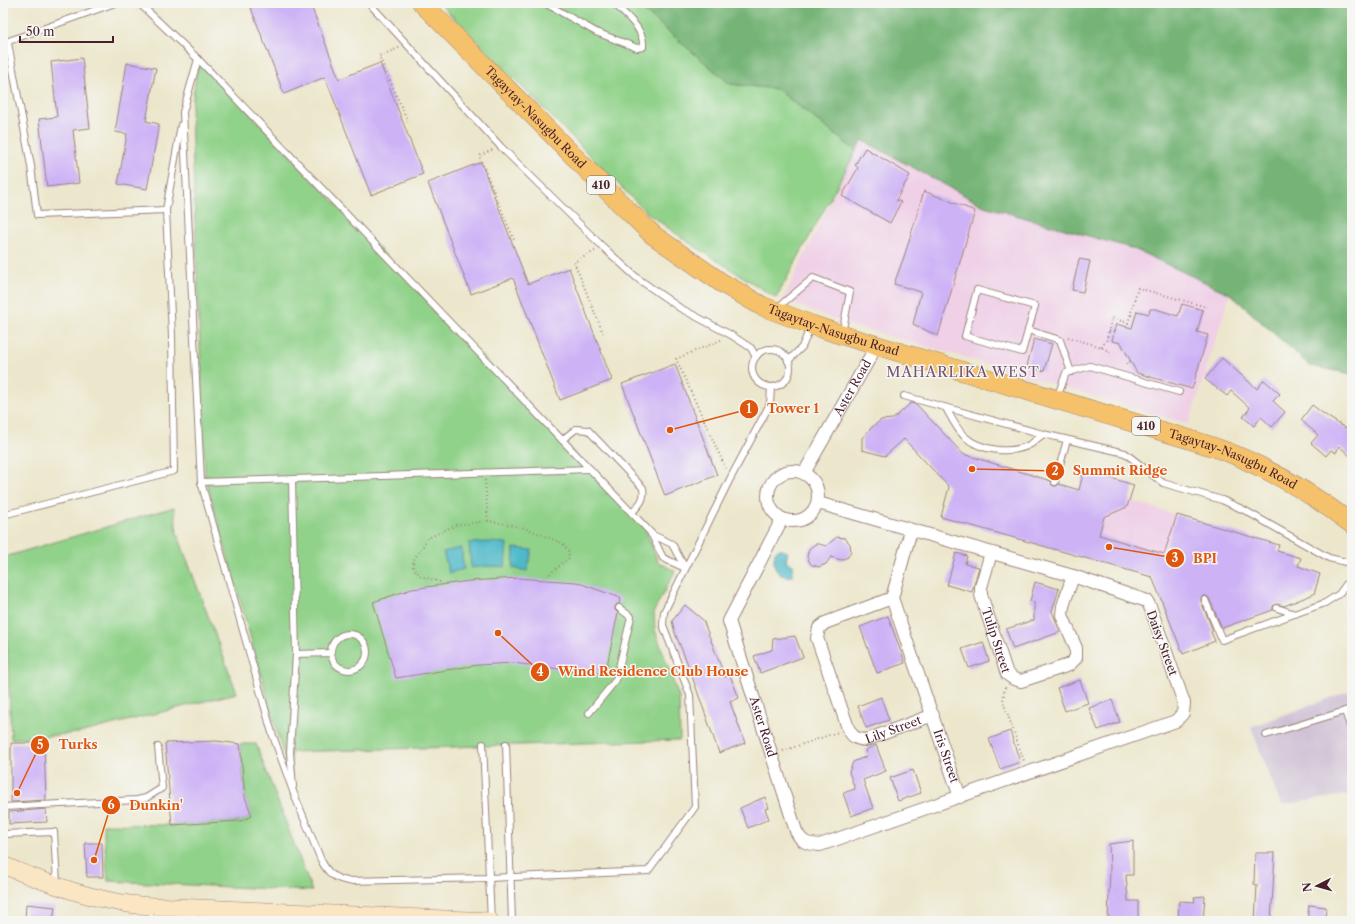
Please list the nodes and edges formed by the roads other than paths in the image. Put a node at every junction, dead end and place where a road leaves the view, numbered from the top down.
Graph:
1 (115, 3) edge
2 (139, 3) edge
3 (369, 3) edge
4 (545, 3) edge
5 (614, 3) edge
6 (426, 4) edge
7 (5, 43) edge
8 (198, 59) junction
9 (183, 112) junction
10 (166, 210) junction
11 (774, 311) junction
12 (812, 326) junction
13 (1028, 330) junction
14 (842, 335) junction
15 (877, 345) junction
16 (756, 357) junction
17 (788, 361) junction
18 (1071, 372) junction
19 (771, 387) junction
20 (1179, 392) dead end
21 (904, 396) dead end
22 (1057, 399) junction
23 (946, 408) junction
24 (1043, 434) junction
25 (562, 440) junction
26 (1067, 440) junction
27 (590, 469) junction
28 (804, 473) junction
29 (292, 480) junction
30 (201, 482) junction
31 (1055, 482) dead end
32 (818, 503) junction
33 (632, 513) junction
34 (3, 515) edge
35 (782, 519) junction
36 (1352, 524) edge
37 (910, 530) junction
38 (651, 534) junction
39 (991, 553) junction
40 (685, 568) junction
41 (1072, 576) junction
42 (892, 598) junction
43 (1205, 600) dead end
44 (619, 608) dead end
45 (1277, 608) dead end
46 (1295, 614) junction
47 (331, 653) junction
48 (296, 654) junction
49 (1352, 708) edge
50 (1345, 711) junction
51 (589, 713) dead end
52 (933, 715) junction
53 (1352, 732) edge
54 (1266, 735) dead end
55 (483, 744) dead end
56 (506, 744) dead end
57 (158, 747) dead end
58 (294, 794) junction
59 (960, 797) junction
60 (3, 807) edge
61 (3, 834) edge
62 (3, 865) edge
63 (511, 877) junction
64 (489, 878) junction
65 (57, 886) junction
66 (296, 917) edge
67 (491, 921) edge
68 (512, 921) edge

1 - 7 lane
2 - 8 lane
3 - 16 lane
4 - 5 lane
6 - 11 main road, Tagaytay-Nasugbu Road / 410
7 - 10 lane
8 - 9 lane
8 - 25 lane
9 - 10 lane
9 - 30 lane
10 - 34 lane
11 - 12 main road, Tagaytay-Nasugbu Road / 410
11 - 14 lane
12 - 14 main road, Tagaytay-Nasugbu Road / 410
12 - 17 lane
13 - 13 lane
13 - 18 lane
14 - 15 main road, Tagaytay-Nasugbu Road / 410
15 - 22 main road, Tagaytay-Nasugbu Road / 410
15 - 28 street, Aster Road
16 - 17 lane
16 - 19 lane
17 - 19 lane
18 - 20 lane
18 - 22 lane
19 - 40 lane
21 - 23 lane
22 - 36 main road, Tagaytay-Nasugbu Road / 410
23 - 24 lane
23 - 24 lane
24 - 26 lane
25 - 27 lane
25 - 33 lane
26 - 31 lane
26 - 46 lane
27 - 29 lane
27 - 33 lane
28 - 32 street
28 - 35 street
29 - 30 lane
29 - 48 lane
30 - 58 lane
32 - 35 street
32 - 37 street
33 - 38 lane
35 - 59 street, Aster Road
37 - 39 street
37 - 42 street
38 - 40 lane
38 - 40 lane
39 - 41 street
39 - 41 street, Tulip Street
40 - 63 lane
41 - 59 street, Daisy Street
42 - 52 street, Lily Street
42 - 52 street, Lily Street
43 - 46 lane
44 - 51 lane
45 - 46 lane
47 - 47 lane
47 - 48 lane
48 - 58 lane
49 - 50 lane
50 - 53 lane
50 - 54 lane
52 - 59 street, Iris Street
55 - 64 lane
56 - 63 lane
57 - 60 lane
58 - 64 lane
61 - 65 lane
62 - 65 main road
63 - 64 lane
63 - 68 lane
64 - 67 lane
65 - 66 main road
66 - 67 main road

